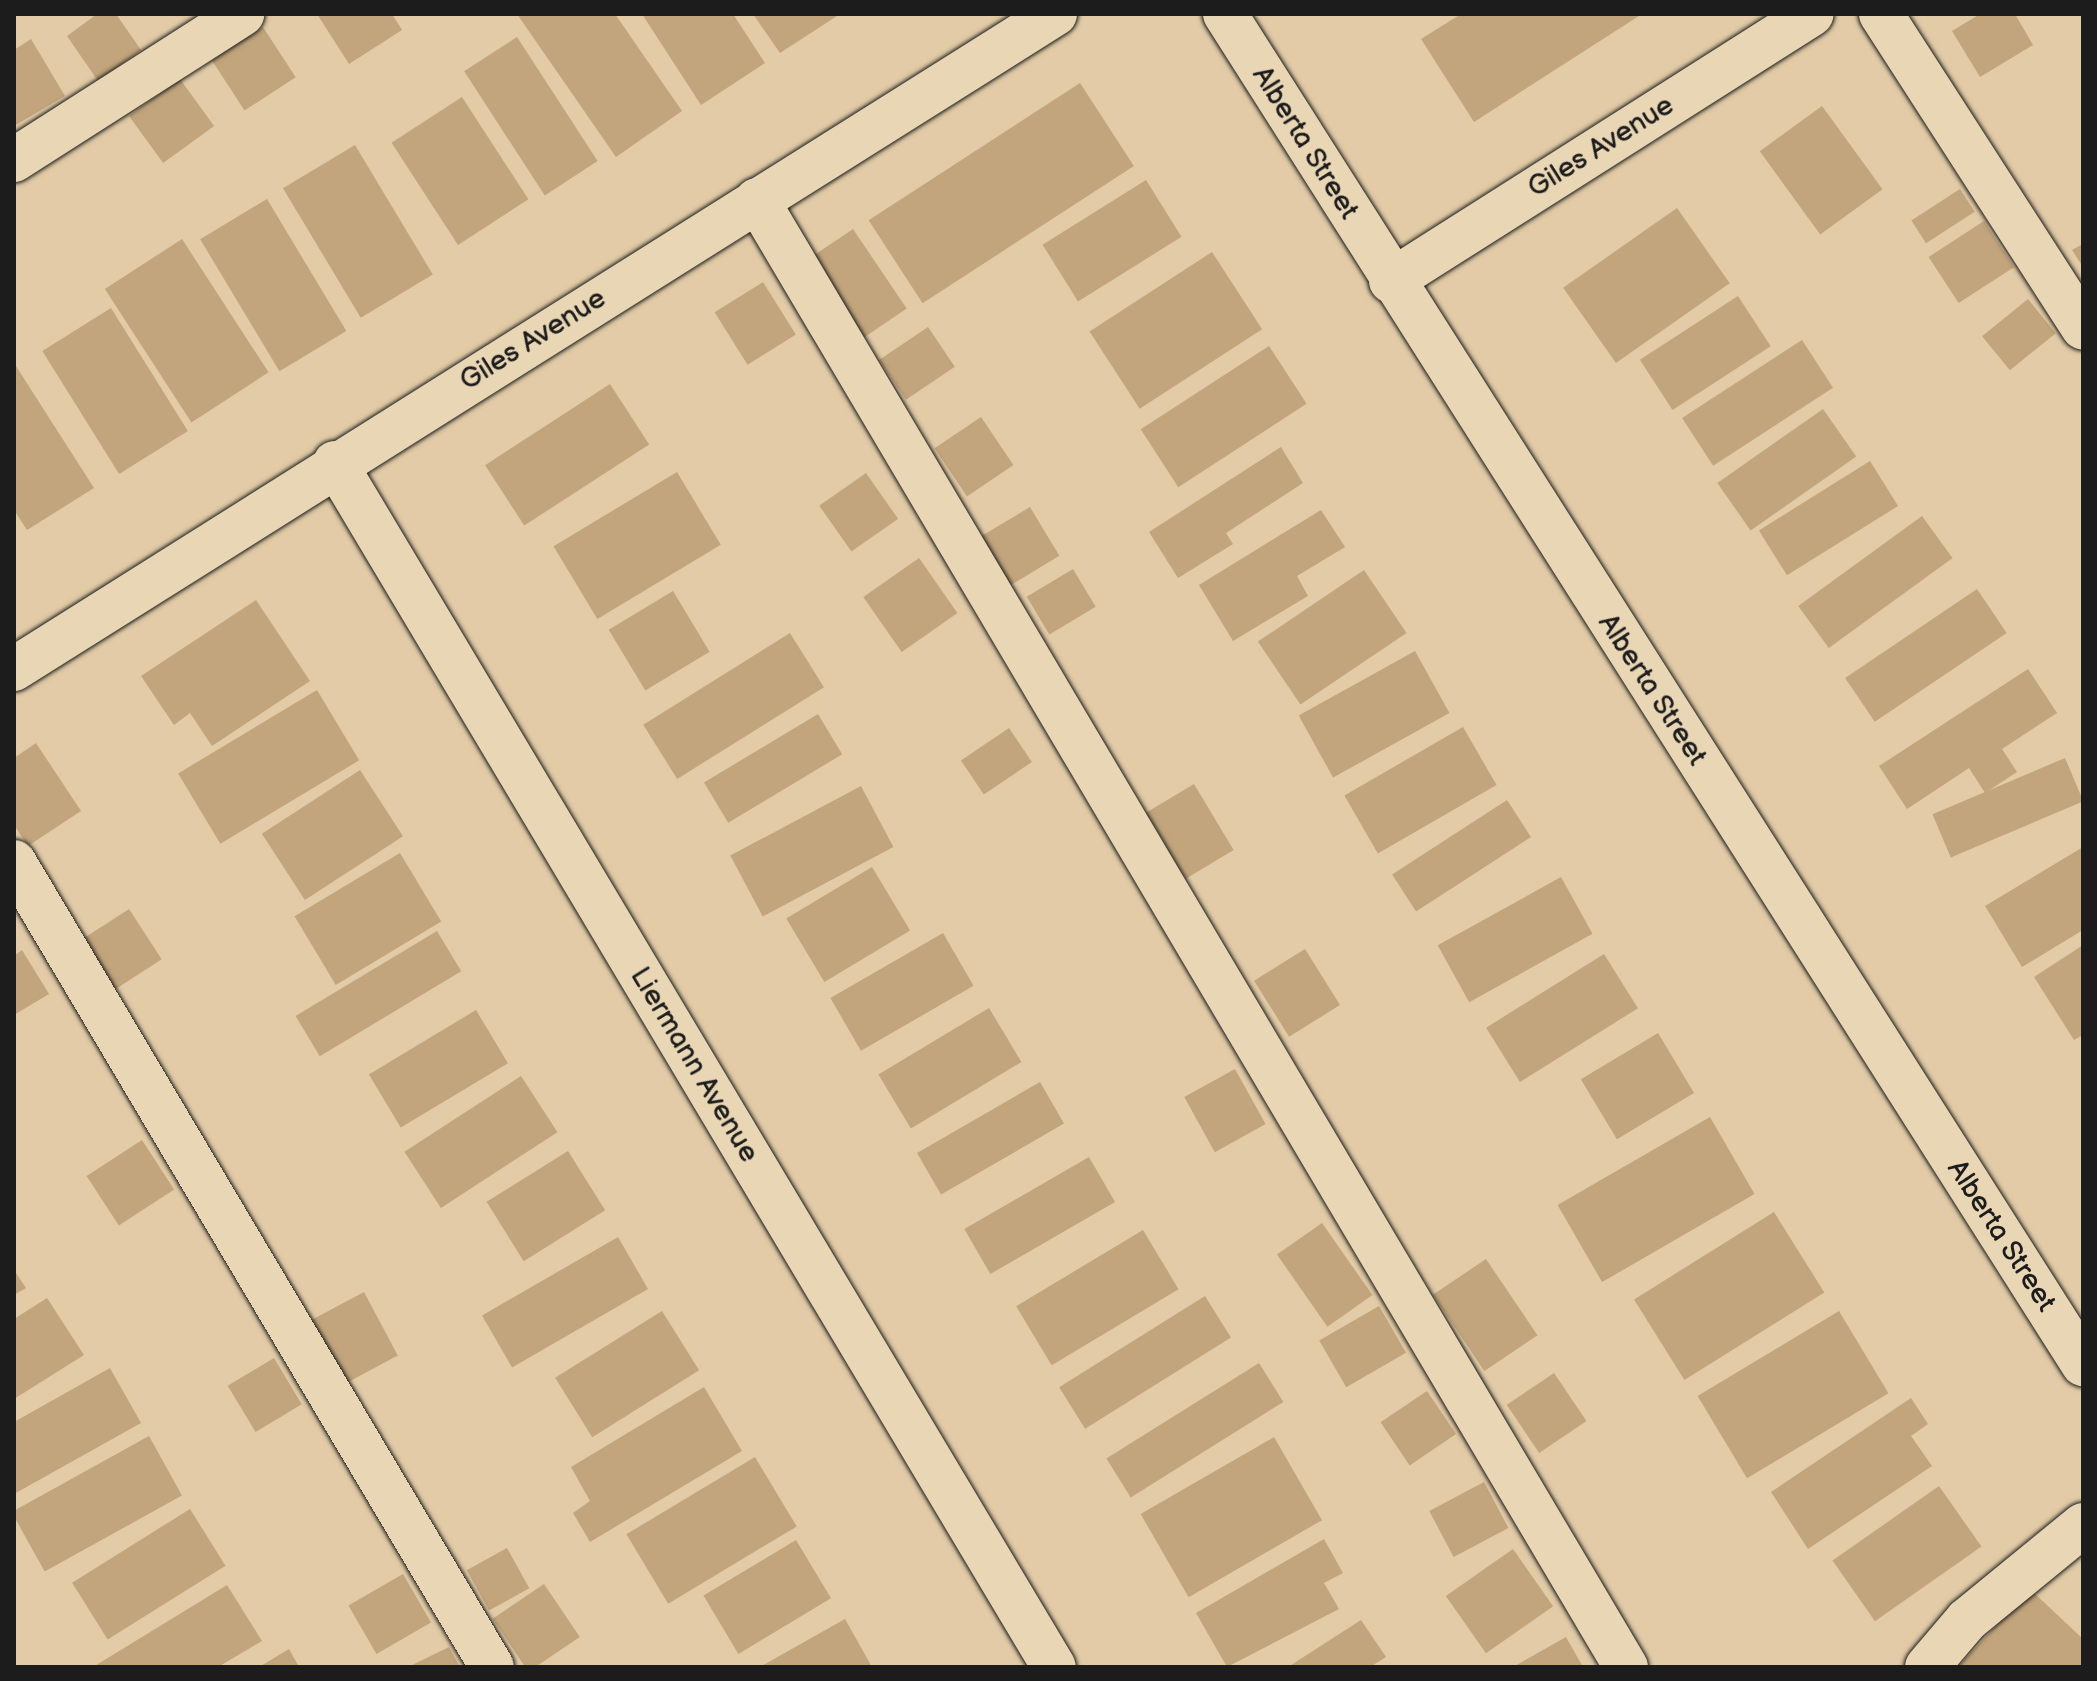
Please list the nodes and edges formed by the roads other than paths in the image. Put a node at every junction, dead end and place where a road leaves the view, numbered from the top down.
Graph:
1 (242, 14) edge
2 (1055, 14) edge
3 (1225, 14) edge
4 (1811, 14) edge
5 (1881, 14) edge
6 (14, 160) edge
7 (757, 200) junction
8 (1391, 281) junction
9 (2083, 327) edge
10 (335, 463) junction
11 (14, 669) edge
12 (14, 862) edge
13 (2083, 1364) edge
14 (2083, 1525) edge
15 (492, 1667) edge
16 (1054, 1667) edge
17 (1626, 1667) edge
18 (1927, 1667) edge

1 - 6 street
2 - 7 street, Giles Avenue
3 - 8 street, Alberta Street
4 - 8 street, Giles Avenue
5 - 9 street
7 - 10 street, Giles Avenue
7 - 17 street
8 - 13 street, Alberta Street
10 - 11 street, Giles Avenue
10 - 16 street, Liermann Avenue
12 - 15 street
14 - 18 street

